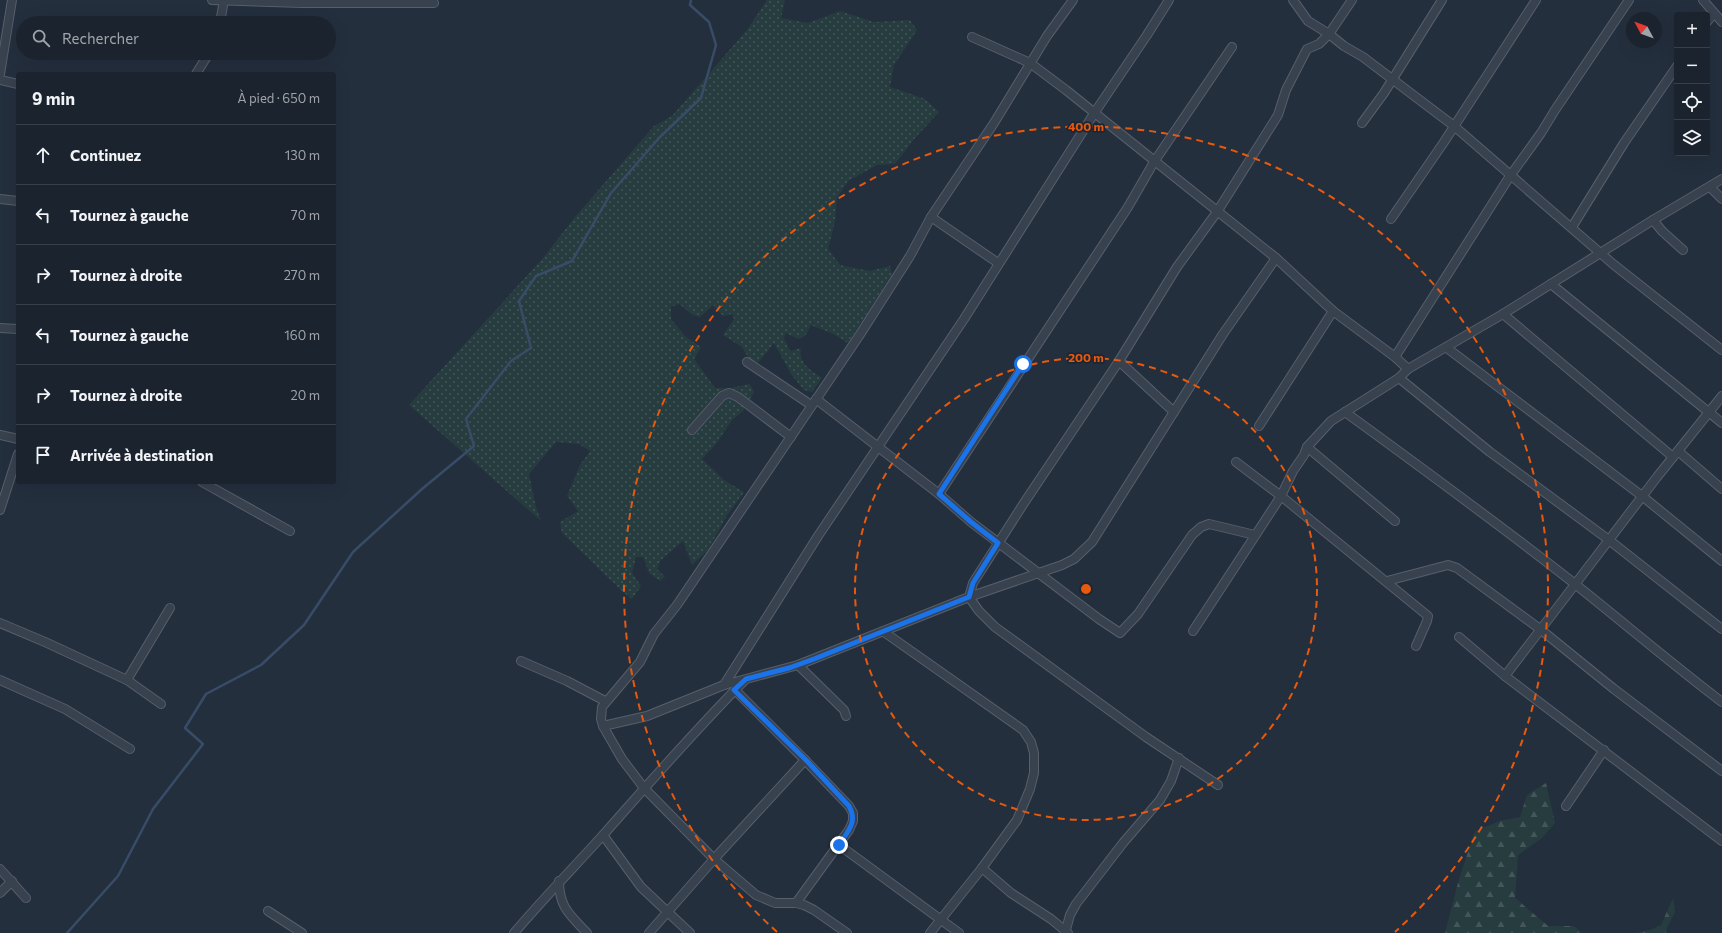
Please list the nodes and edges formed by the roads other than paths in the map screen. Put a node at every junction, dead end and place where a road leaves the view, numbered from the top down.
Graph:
1 (12, 0) edge
2 (212, 0) edge
3 (224, 0) edge
4 (1169, 0) edge
5 (1293, 0) edge
6 (1352, 0) edge
7 (1442, 0) edge
8 (1536, 0) edge
9 (1629, 0) edge
10 (1703, 0) edge
11 (1070, 1) edge
12 (434, 3) dead end
13 (1714, 13) junction
14 (221, 16) edge
15 (1710, 18) edge
16 (1722, 22) edge
17 (1329, 34) junction
18 (972, 37) dead end
19 (1232, 47) dead end
20 (205, 60) edge
21 (1030, 63) junction
22 (1674, 70) edge
23 (197, 72) edge
24 (0, 74) edge
25 (0, 80) edge
26 (1393, 80) junction
27 (16, 84) edge
28 (1095, 112) junction
29 (1362, 123) dead end
30 (1454, 126) junction
31 (1154, 162) junction
32 (1510, 176) junction
33 (1722, 179) edge
34 (1710, 187) junction
35 (0, 199) edge
36 (1722, 199) edge
37 (16, 201) edge
38 (1217, 212) junction
39 (931, 217) junction
40 (1391, 219) dead end
41 (1654, 220) junction
42 (1572, 227) junction
43 (1683, 250) dead end
44 (1602, 252) junction
45 (1276, 258) junction
46 (998, 263) junction
47 (1551, 284) junction
48 (1332, 311) junction
49 (1503, 314) junction
50 (0, 328) edge
51 (16, 329) edge
52 (1446, 348) junction
53 (1722, 350) edge
54 (1395, 357) junction
55 (1119, 361) junction
56 (747, 362) dead end
57 (1408, 369) junction
58 (1399, 378) junction
59 (1722, 396) edge
60 (814, 402) junction
61 (1174, 412) junction
62 (1345, 412) junction
63 (1709, 413) junction
64 (1722, 423) edge
65 (1259, 426) dead end
66 (692, 430) dead end
67 (0, 434) edge
68 (790, 437) junction
69 (16, 438) edge
70 (878, 446) junction
71 (1307, 447) junction
72 (1676, 454) junction
73 (16, 460) edge
74 (1236, 462) dead end
75 (206, 484) edge
76 (1722, 489) edge
77 (939, 494) junction
78 (1281, 496) junction
79 (1642, 496) junction
80 (0, 510) edge
81 (1395, 521) dead end
82 (290, 531) dead end
83 (1255, 535) junction
84 (1609, 540) junction
85 (998, 543) junction
86 (1722, 561) edge
87 (1038, 573) junction
88 (1387, 581) junction
89 (1575, 584) junction
90 (969, 597) junction
91 (170, 608) dead end
92 (0, 623) edge
93 (1540, 628) junction
94 (1722, 629) edge
95 (1194, 631) dead end
96 (884, 632) junction
97 (1460, 637) dead end
98 (1416, 646) dead end
99 (521, 661) dead end
100 (798, 665) junction
101 (1505, 676) junction
102 (746, 679) junction
103 (0, 680) edge
104 (127, 680) junction
105 (724, 685) junction
106 (734, 690) junction
107 (606, 701) junction
108 (1722, 702) edge
109 (161, 704) dead end
110 (846, 716) dead end
111 (603, 726) junction
112 (130, 750) dead end
113 (1604, 750) junction
114 (1179, 758) junction
115 (806, 760) junction
116 (1722, 771) edge
117 (1218, 785) dead end
118 (644, 788) junction
119 (1566, 806) dead end
120 (603, 835) junction
121 (1722, 841) edge
122 (839, 845) junction
123 (714, 859) junction
124 (982, 868) junction
125 (0, 869) edge
126 (12, 881) junction
127 (559, 881) junction
128 (0, 893) edge
129 (26, 898) dead end
130 (796, 903) junction
131 (268, 911) dead end
132 (667, 912) junction
133 (1070, 915) junction
134 (941, 919) junction
135 (1054, 921) junction
136 (1066, 932) edge
137 (302, 933) edge
138 (514, 933) edge
139 (587, 933) edge
140 (649, 933) edge
141 (690, 933) edge
142 (847, 933) edge
143 (930, 933) edge
144 (959, 933) edge

1 - 24 street
2 - 3 street
3 - 12 street
3 - 14 street
4 - 28 street
5 - 17 street
6 - 17 street
7 - 26 street
8 - 30 street
9 - 32 street
10 - 13 street
11 - 21 street
13 - 15 street
13 - 16 street
17 - 26 street
17 - 38 street
18 - 21 street
19 - 31 street
20 - 23 street
21 - 28 street
21 - 39 street
22 - 42 street
25 - 27 street
26 - 29 street
26 - 30 street
28 - 31 street
28 - 46 street
30 - 32 street
30 - 40 street
31 - 38 street
31 - 77 street
32 - 42 street
32 - 54 street
33 - 34 street
34 - 36 street
34 - 41 street
35 - 37 street
38 - 45 street
38 - 55 street
39 - 46 street
39 - 60 street
41 - 43 street
41 - 44 street
42 - 44 street
44 - 47 street
44 - 53 street
45 - 48 street
45 - 61 street
46 - 70 street
47 - 49 street
47 - 63 street
48 - 54 street
48 - 65 street
49 - 52 street
49 - 72 street
50 - 51 street
52 - 57 street
52 - 79 street
54 - 57 street
55 - 61 street
55 - 85 street
56 - 60 street
57 - 58 street
58 - 62 street
58 - 84 street
59 - 63 street
60 - 68 street
60 - 70 street
61 - 87 street
62 - 71 street
62 - 89 street
63 - 64 street
63 - 72 street
66 - 68 street
67 - 69 street
68 - 107 street
70 - 77 street
70 - 105 street
71 - 78 street
71 - 81 street
72 - 76 street
72 - 79 street
73 - 80 street
74 - 78 street
75 - 82 street
77 - 85 street
78 - 83 street
78 - 88 street
79 - 84 street
79 - 86 street
83 - 87 street
83 - 95 street
84 - 89 street
84 - 94 street
85 - 87 street
85 - 90 street
87 - 90 street
88 - 93 street
88 - 98 street
89 - 93 street
89 - 108 street
90 - 96 street
90 - 114 street
91 - 104 street
92 - 104 street
93 - 101 street
93 - 116 street
96 - 100 street
96 - 124 street
97 - 101 street
99 - 107 street
100 - 102 street
100 - 110 street
101 - 113 street
102 - 105 street
102 - 106 street
103 - 112 street
104 - 109 street
105 - 111 street
106 - 115 street
106 - 118 street
107 - 111 street
111 - 118 street
113 - 119 street
113 - 121 street
114 - 117 street
114 - 133 street
115 - 122 street
115 - 123 street
118 - 120 street
118 - 123 street
120 - 127 street
120 - 132 street
122 - 130 street
122 - 134 street
123 - 130 street
123 - 132 street
124 - 134 street
124 - 135 street
125 - 126 street
126 - 128 street
126 - 129 street
127 - 138 street
127 - 139 street
130 - 142 street
131 - 137 street
132 - 140 street
132 - 141 street
133 - 135 street
133 - 136 street
134 - 143 street
134 - 144 street
135 - 136 street

